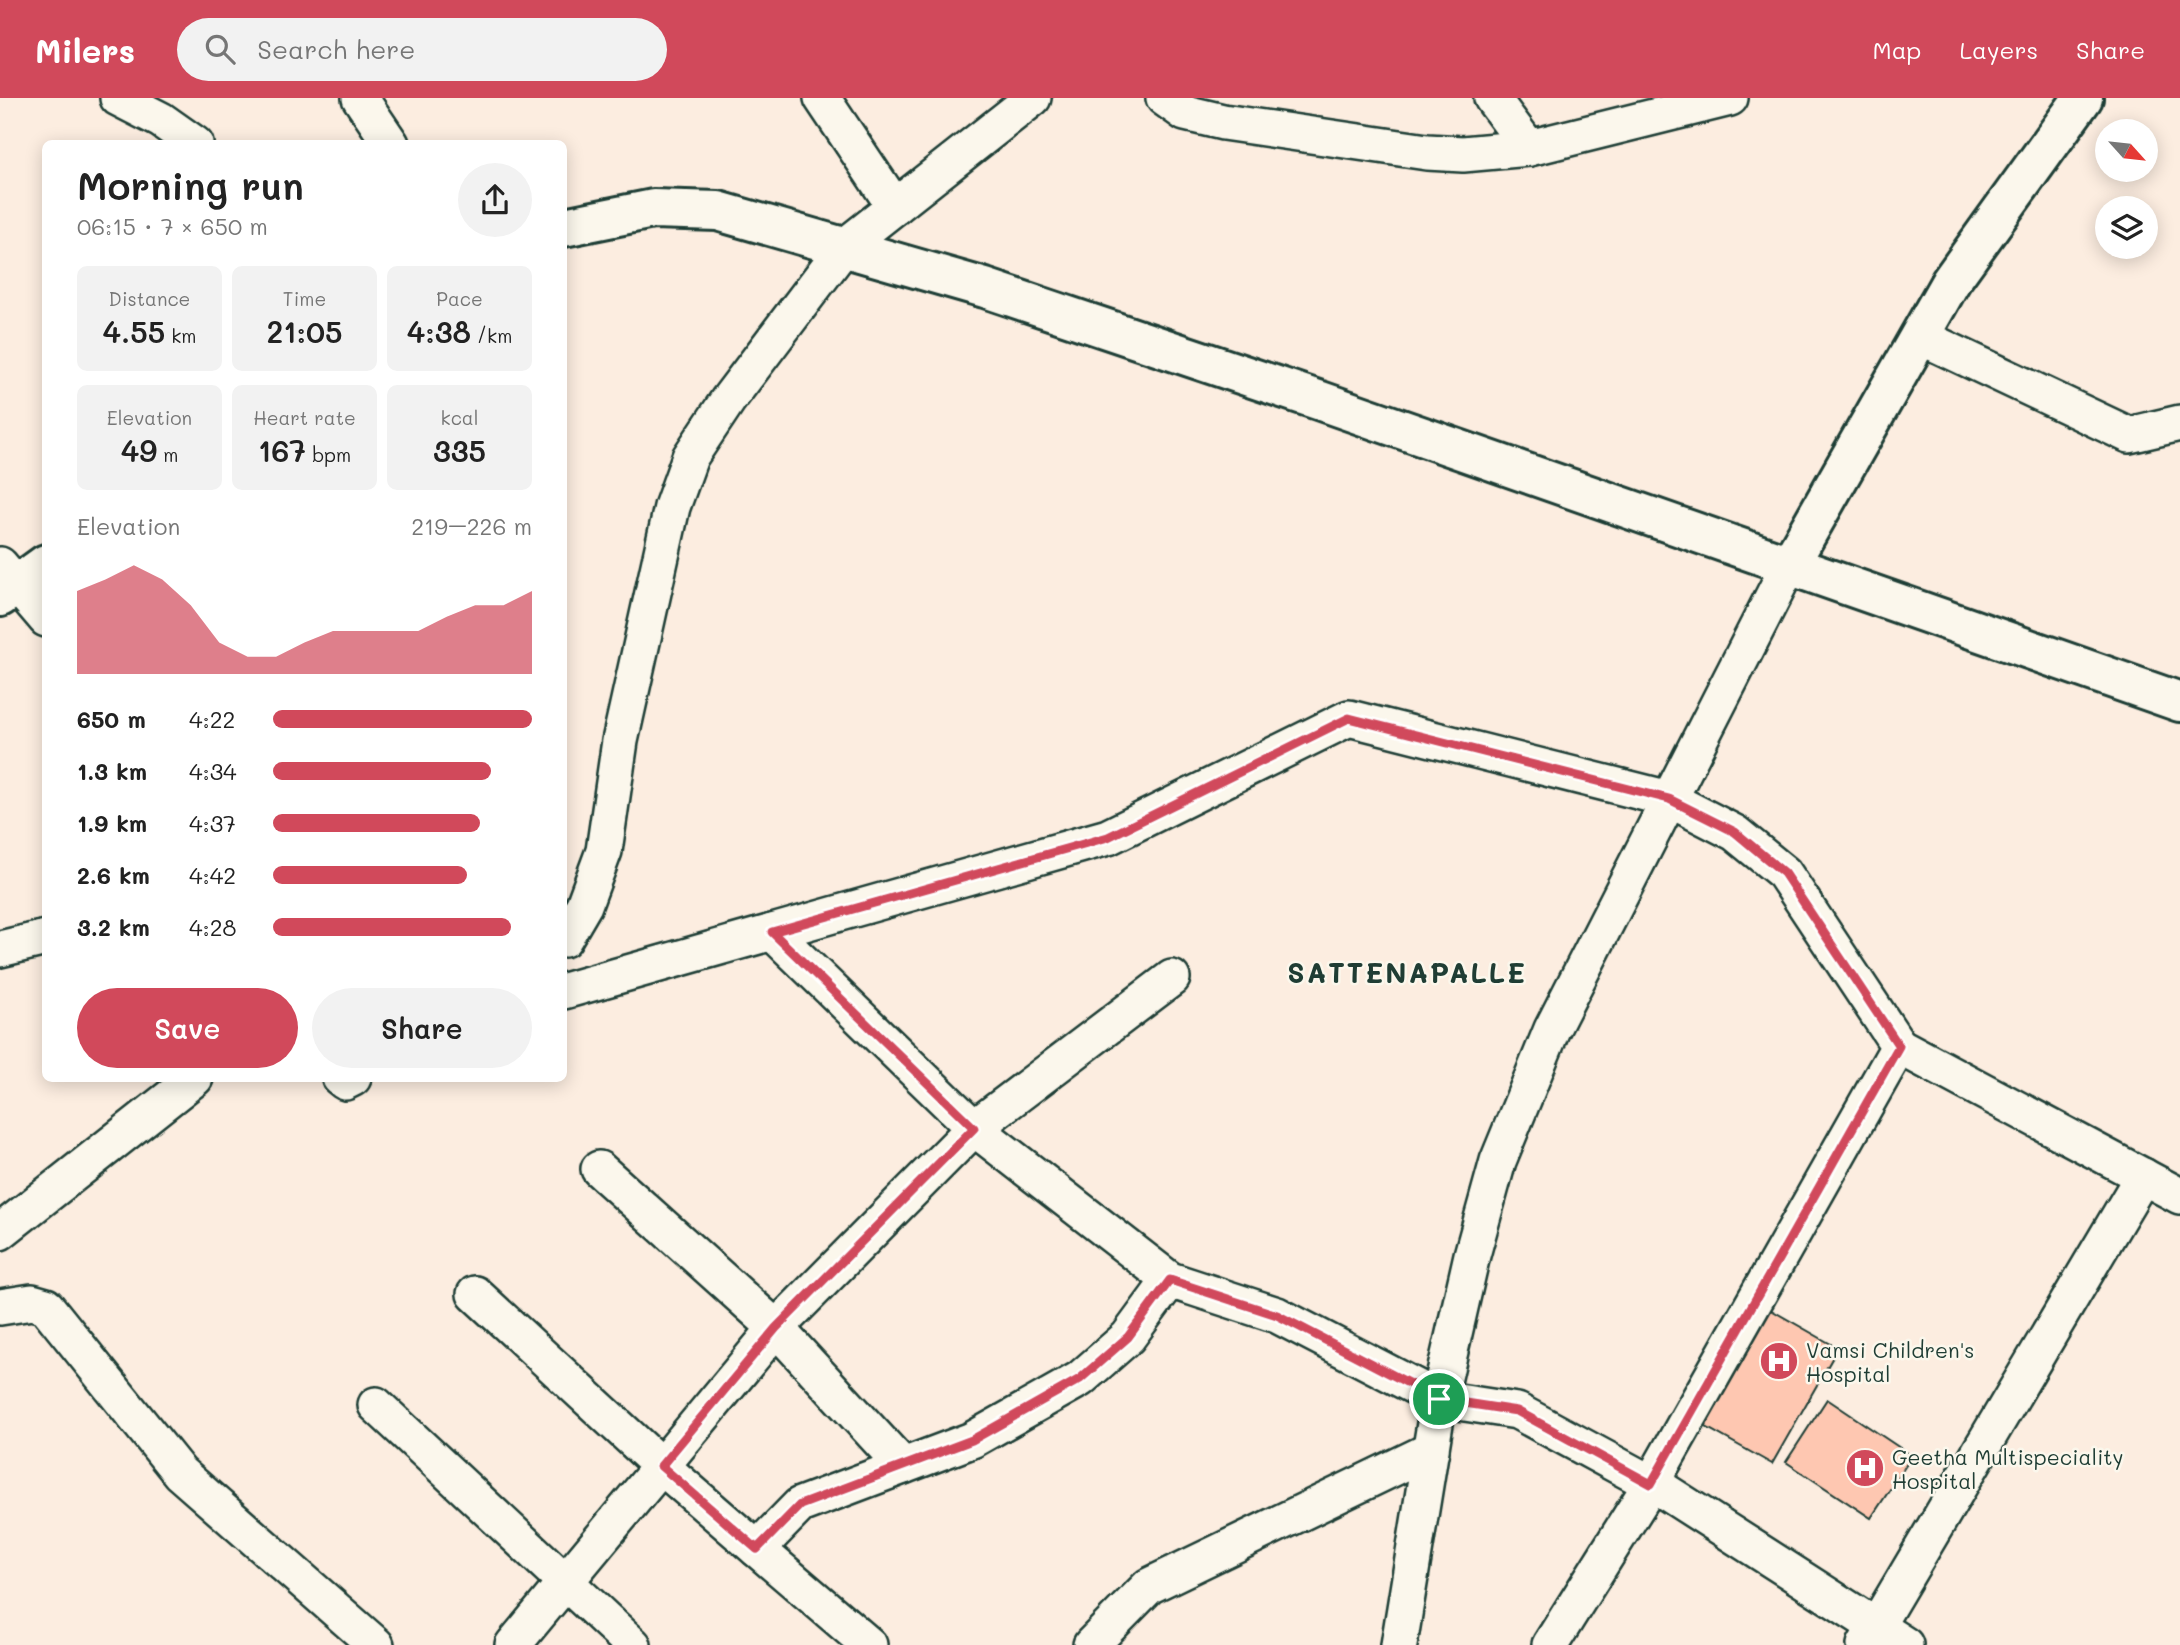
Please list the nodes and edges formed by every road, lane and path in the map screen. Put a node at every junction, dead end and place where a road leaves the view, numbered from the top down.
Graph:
1 (118, 98) edge
2 (360, 98) edge
3 (822, 98) edge
4 (1033, 98) edge
5 (1164, 98) edge
6 (1492, 98) edge
7 (1730, 98) edge
8 (2082, 98) edge
9 (189, 140) edge
10 (388, 140) edge
11 (1529, 148) junction
12 (895, 207) junction
13 (567, 226) edge
14 (844, 247) junction
15 (1919, 336) junction
16 (2180, 424) edge
17 (1788, 565) junction
18 (15, 578) edge
19 (42, 614) edge
20 (2180, 702) edge
21 (1669, 799) junction
22 (772, 932) junction
23 (567, 934) edge
24 (42, 939) edge
25 (0, 949) edge
26 (568, 978) edge
27 (1172, 978) dead end
28 (1899, 1046) junction
29 (190, 1082) edge
30 (974, 1128) junction
31 (599, 1169) dead end
32 (2143, 1176) junction
33 (2180, 1196) edge
34 (0, 1232) edge
35 (1170, 1280) junction
36 (475, 1294) dead end
37 (0, 1307) edge
38 (776, 1328) junction
39 (1439, 1399) junction
40 (376, 1405) dead end
41 (1430, 1450) junction
42 (661, 1466) junction
43 (903, 1466) junction
44 (1651, 1484) junction
45 (757, 1549) junction
46 (565, 1582) junction
47 (1870, 1636) edge
48 (1103, 1640) edge
49 (376, 1645) edge
50 (513, 1645) edge
51 (633, 1645) edge
52 (869, 1645) edge
53 (1399, 1645) edge
54 (1550, 1645) edge
55 (1905, 1645) edge

1 - 9 street
2 - 10 street
3 - 12 street
4 - 12 street
5 - 11 street
6 - 11 street
7 - 11 street
8 - 15 main road
12 - 14 street
13 - 14 main road
14 - 17 main road
14 - 23 street
15 - 16 street
15 - 17 main road
17 - 20 main road
17 - 21 street
18 - 19 street
21 - 22 street
21 - 28 street
21 - 39 street
22 - 26 street
22 - 30 street
24 - 25 street
27 - 30 street
28 - 32 street
28 - 44 street
29 - 34 street
30 - 35 street
30 - 38 street
31 - 38 street
32 - 33 street
32 - 47 street
35 - 39 street
35 - 43 street
36 - 42 street
37 - 49 street
38 - 42 street
38 - 43 street
39 - 41 street
39 - 44 street
40 - 46 street
41 - 48 street
41 - 53 street
42 - 45 street
42 - 46 street
43 - 45 street
44 - 47 street
44 - 54 street
45 - 52 street
46 - 50 street
46 - 51 street
47 - 55 street

